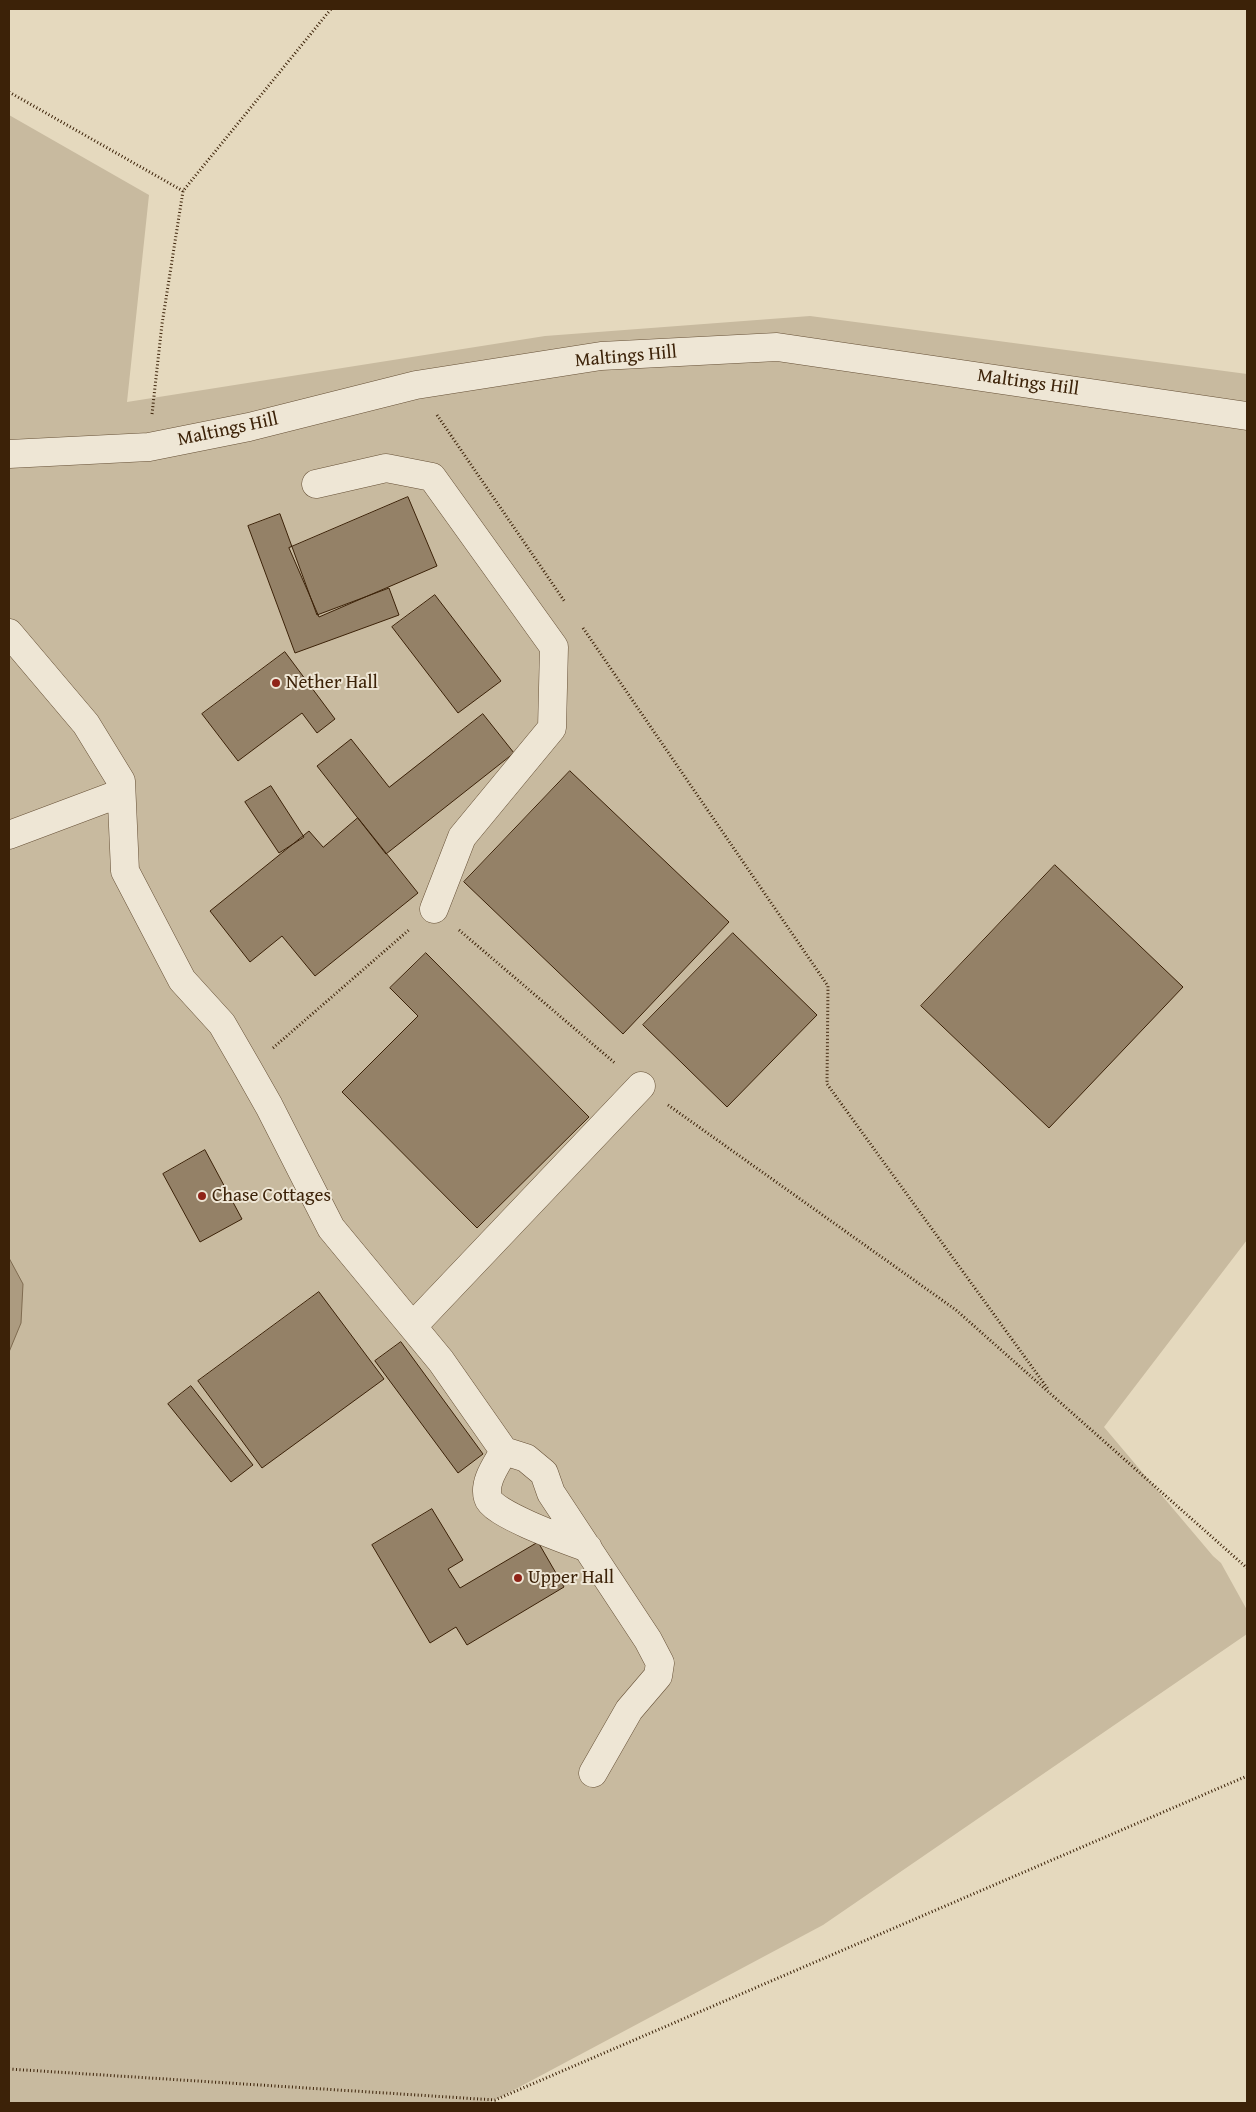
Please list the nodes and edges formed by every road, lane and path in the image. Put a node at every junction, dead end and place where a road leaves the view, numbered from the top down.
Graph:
1 (331, 9) edge
2 (9, 92) edge
3 (183, 192) junction
4 (416, 385) junction
5 (1247, 416) edge
6 (149, 447) junction
7 (9, 454) edge
8 (316, 484) dead end
9 (567, 603) dead end
10 (578, 620) dead end
11 (9, 633) edge
12 (121, 794) junction
13 (9, 835) edge
14 (434, 909) dead end
15 (641, 1086) dead end
16 (413, 1326) junction
17 (504, 1450) junction
18 (588, 1548) junction
19 (1247, 1568) edge
20 (593, 1772) dead end
21 (1247, 1776) edge
22 (9, 2069) edge

1 - 3 path
2 - 3 path
3 - 6 path
4 - 5 street, Maltings Hill
4 - 6 street, Maltings Hill
4 - 9 path
6 - 7 street, Maltings Hill
8 - 14 street
10 - 19 path
11 - 12 street
12 - 13 street
12 - 16 street
15 - 16 street
16 - 17 street
17 - 18 street
17 - 18 street
18 - 20 street
21 - 22 path

